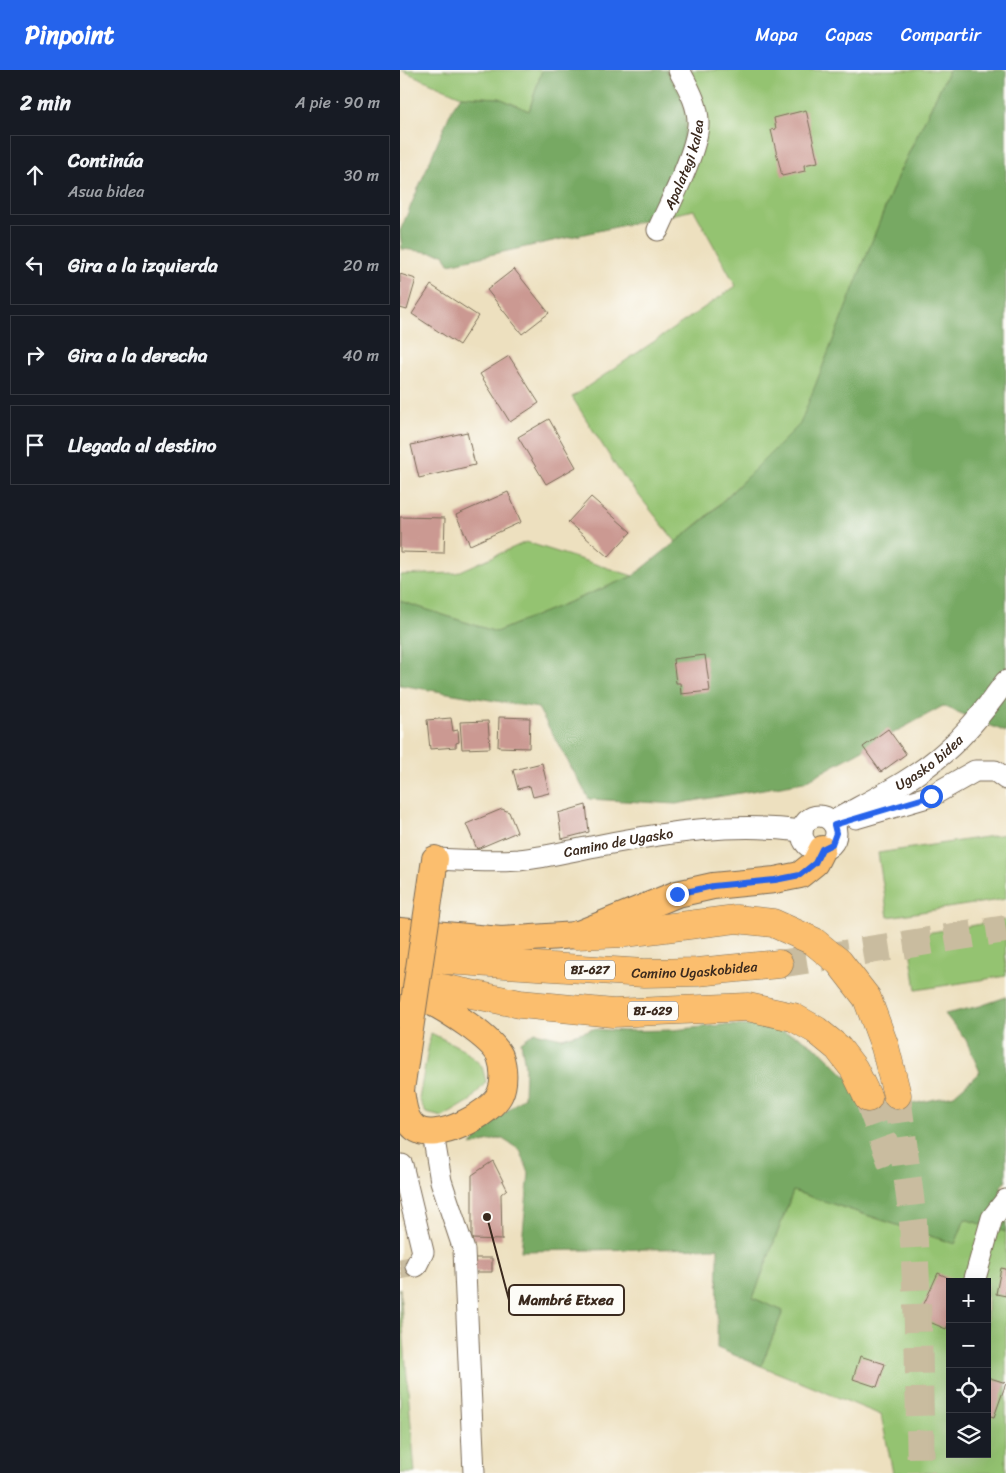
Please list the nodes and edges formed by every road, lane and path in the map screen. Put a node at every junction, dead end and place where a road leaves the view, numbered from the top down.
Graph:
1 (679, 70) edge
2 (658, 230) dead end
3 (1006, 681) edge
4 (1006, 779) edge
5 (833, 823) junction
6 (802, 831) junction
7 (822, 849) junction
8 (435, 859) joint
9 (400, 931) edge
10 (576, 935) junction
11 (400, 957) edge
12 (779, 964) tunnel mouth
13 (400, 982) edge
14 (400, 990) edge
15 (401, 1090) edge
16 (896, 1095) tunnel mouth
17 (868, 1098) tunnel mouth
18 (434, 1134) junction
19 (402, 1165) dead end
20 (1006, 1200) edge
21 (416, 1266) dead end
22 (975, 1278) edge
23 (474, 1473) edge

1 - 2 street, Apalategi kalea
3 - 5 street, Ugasko bidea
4 - 5 street
5 - 6 street
5 - 7 street
6 - 7 street
6 - 8 street, Camino de Ugasko
7 - 10 main road
8 - 15 main road, bridge
9 - 10 main road
10 - 16 highway
11 - 12 highway, Camino Ugaskobidea / BI-627
13 - 17 highway, BI-629
14 - 18 main road
15 - 18 main road
18 - 23 street
19 - 21 street
20 - 22 street

